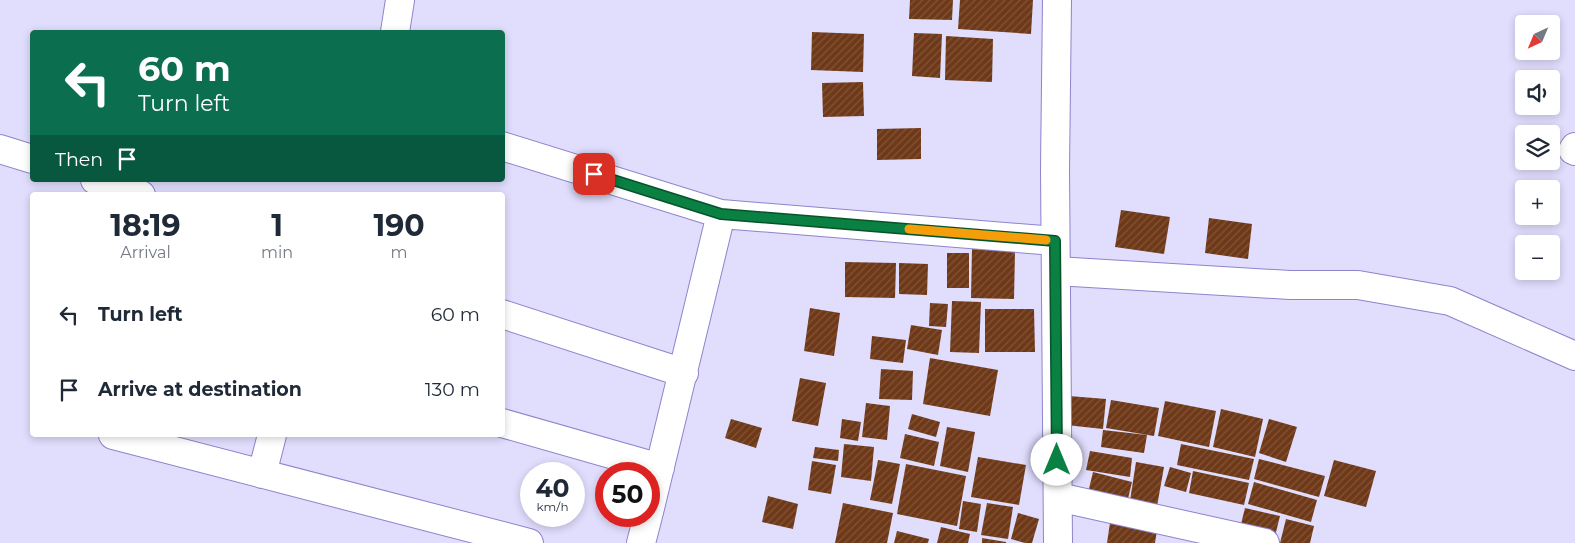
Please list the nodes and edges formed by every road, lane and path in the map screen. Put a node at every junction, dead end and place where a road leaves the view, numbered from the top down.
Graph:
1 (400, 0) edge
2 (1057, 0) edge
3 (395, 30) edge
4 (505, 147) edge
5 (0, 149) edge
6 (30, 158) edge
7 (97, 185) edge
8 (128, 192) edge
9 (721, 214) junction
10 (1055, 241) junction
11 (1056, 271) junction
12 (505, 315) edge
13 (1575, 356) edge
14 (684, 374) junction
15 (505, 424) edge
16 (121, 437) edge
17 (271, 437) edge
18 (639, 462) edge
19 (660, 468) edge
20 (262, 474) junction
21 (1058, 497) junction
22 (645, 527) edge
23 (529, 543) edge
24 (641, 543) edge
25 (1058, 543) edge
26 (1265, 543) edge

1 - 3 street
2 - 10 street
4 - 9 street
5 - 6 street
7 - 8 street
9 - 10 street
9 - 14 street
10 - 11 street
11 - 13 street
11 - 21 street
12 - 14 street
14 - 19 street
15 - 18 street
16 - 20 street
17 - 20 street
20 - 23 street
21 - 25 street
21 - 26 street
22 - 24 street

